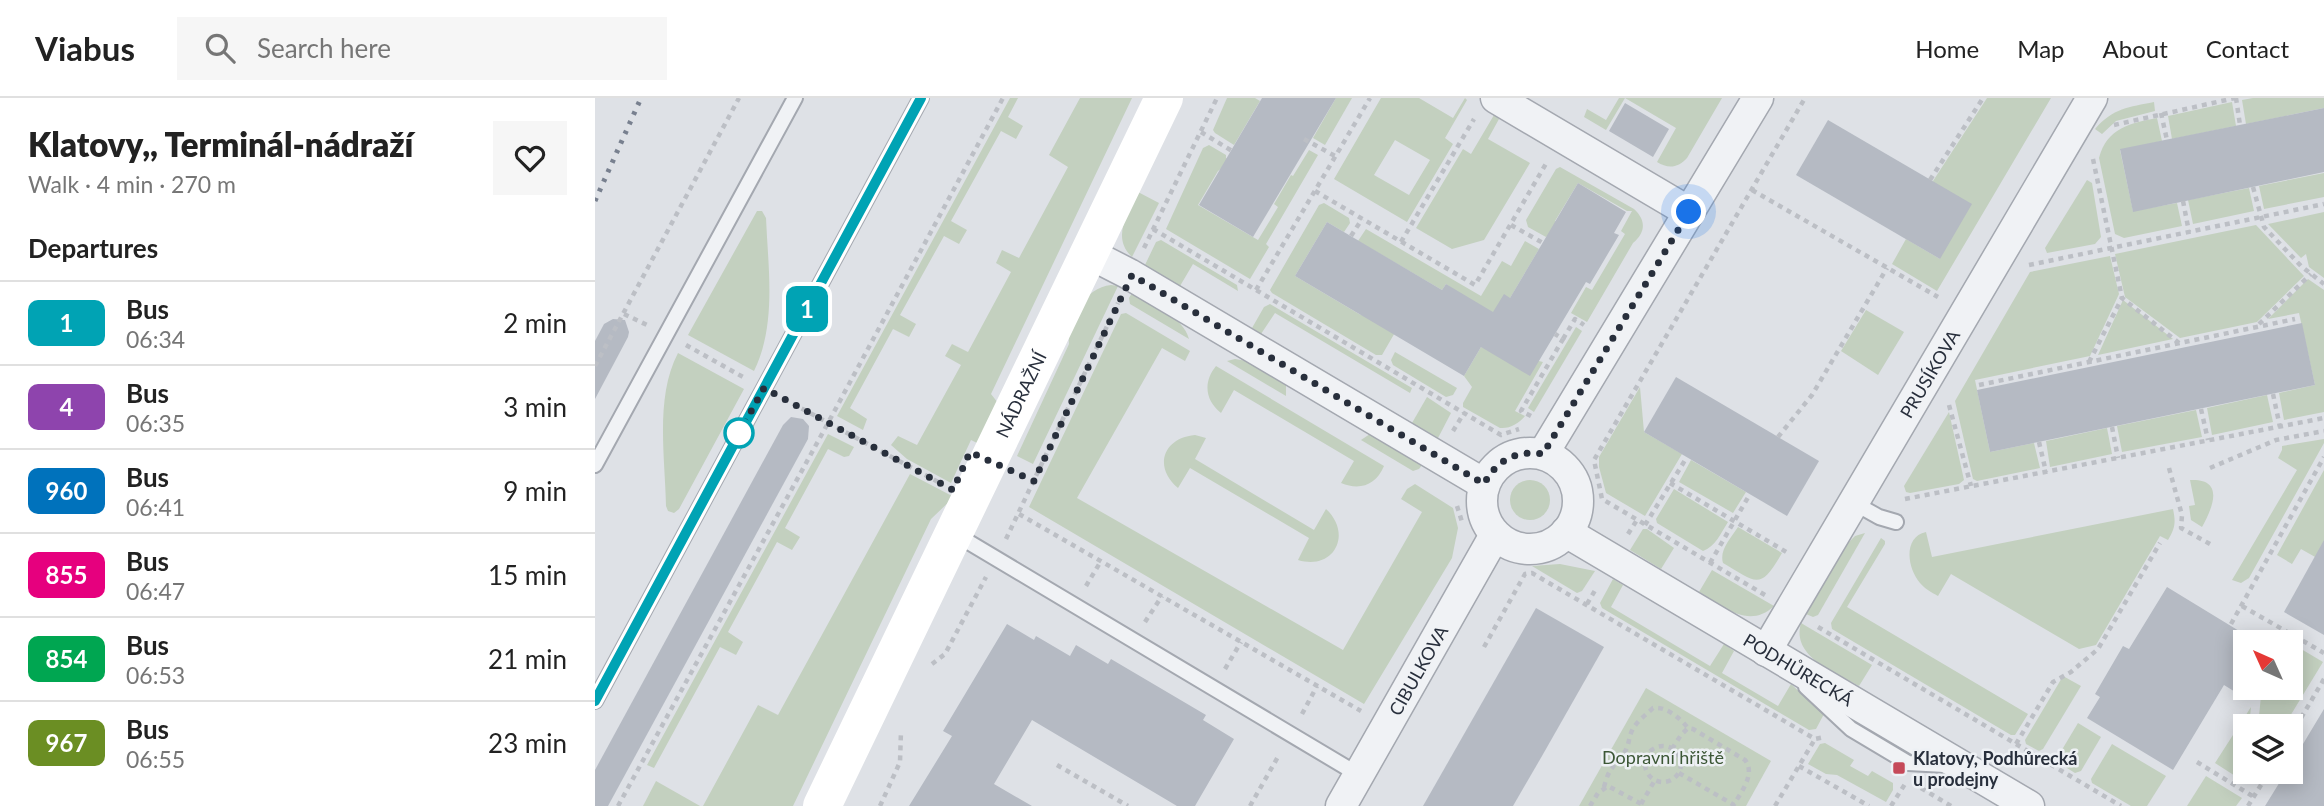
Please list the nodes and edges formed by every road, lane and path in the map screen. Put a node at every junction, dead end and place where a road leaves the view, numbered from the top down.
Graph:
1 (739, 98) edge
2 (795, 98) edge
3 (921, 98) edge
4 (1003, 98) edge
5 (1164, 98) edge
6 (1217, 98) edge
7 (1370, 98) edge
8 (1758, 98) edge
9 (1805, 98) edge
10 (1983, 98) edge
11 (2092, 98) edge
12 (2235, 98) edge
13 (1487, 104) edge
14 (2161, 113) junction
15 (2241, 125) dead end
16 (1201, 132) junction
17 (2108, 132) dead end
18 (1562, 137) junction
19 (1304, 139) dead end
20 (2167, 140) dead end
21 (1232, 151) dead end
22 (1335, 156) junction
23 (2086, 166) dead end
24 (1930, 180) dead end
25 (2253, 187) dead end
26 (1752, 190) junction
27 (1315, 191) junction
28 (2183, 201) dead end
29 (2324, 204) edge
30 (1689, 212) junction
31 (2261, 217) junction
32 (1362, 219) junction
33 (1511, 225) junction
34 (1153, 229) junction
35 (2189, 232) junction
36 (1351, 236) dead end
37 (1401, 242) junction
38 (1543, 243) dead end
39 (2111, 248) junction
40 (1090, 254) junction
41 (2035, 255) dead end
42 (1887, 268) junction
43 (2311, 274) junction
44 (1132, 275) junction
45 (2324, 284) edge
46 (1257, 290) junction
47 (1939, 298) dead end
48 (2122, 298) junction
49 (1118, 302) junction
50 (1130, 310) dead end
51 (624, 313) junction
52 (2295, 319) dead end
53 (2258, 325) junction
54 (1591, 330) dead end
55 (1555, 334) dead end
56 (666, 335) junction
57 (1563, 339) junction
58 (2179, 343) junction
59 (2089, 362) junction
60 (595, 366) edge
61 (1649, 366) dead end
62 (1979, 385) dead end
63 (764, 388) junction
64 (2273, 394) dead end
65 (2201, 409) dead end
66 (1941, 412) dead end
67 (1539, 413) dead end
68 (2324, 418) edge
69 (828, 423) junction
70 (1524, 426) dead end
71 (2280, 426) junction
72 (2112, 427) dead end
73 (2324, 431) edge
74 (1778, 437) dead end
75 (2208, 440) junction
76 (2039, 442) dead end
77 (1543, 454) junction
78 (1687, 457) dead end
79 (2324, 457) edge
80 (2118, 458) junction
81 (989, 461) junction
82 (595, 465) edge
83 (2169, 468) dead end
84 (2210, 468) dead end
85 (2046, 472) junction
86 (1034, 481) junction
87 (1670, 483) junction
88 (941, 484) dead end
89 (1484, 484) junction
90 (1971, 486) junction
91 (1750, 494) dead end
92 (1898, 500) dead end
93 (1456, 503) dead end
94 (1854, 503) junction
95 (1019, 514) junction
96 (1734, 521) junction
97 (1896, 522) dead end
98 (1645, 525) dead end
99 (1463, 526) dead end
100 (1566, 532) junction
101 (954, 533) junction
102 (1495, 534) junction
103 (2160, 543) dead end
104 (2210, 544) dead end
105 (1789, 553) dead end
106 (996, 558) junction
107 (1710, 563) dead end
108 (1468, 582) junction
109 (1508, 604) junction
110 (2242, 606) junction
111 (2231, 624) dead end
112 (1484, 647) dead end
113 (1766, 651) junction
114 (2324, 653) edge
115 (929, 667) dead end
116 (2324, 679) edge
117 (595, 701) edge
118 (2303, 714) edge
119 (905, 721) dead end
120 (1386, 726) junction
121 (1688, 728) junction
122 (2016, 744) dead end
123 (1672, 749) junction
124 (2197, 762) dead end
125 (1057, 765) dead end
126 (1799, 766) junction
127 (1679, 773) junction
128 (1359, 775) junction
129 (1655, 780) junction
130 (2262, 784) edge
131 (1604, 787) junction
132 (1898, 796) dead end
133 (1995, 797) edge
134 (2254, 797) junction
135 (1643, 805) edge
136 (618, 806) edge
137 (822, 806) edge
138 (880, 806) edge
139 (1128, 806) edge
140 (1341, 806) edge
141 (1590, 806) edge
142 (1734, 806) edge
143 (1775, 806) edge
144 (1869, 806) edge
145 (1891, 806) edge
146 (2029, 806) edge
147 (2248, 806) edge

1 - 51 path
2 - 56 lane
3 - 63 lane
4 - 69 path
5 - 40 street, NÁDRAŽNÍ
6 - 16 path
7 - 22 path
8 - 30 street
9 - 26 path
10 - 24 path
11 - 94 street, PRUSÍKOVA
12 - 14 path
12 - 15 path
13 - 18 street
13 - 37 path
14 - 17 path
14 - 20 path
16 - 21 path
16 - 34 path
18 - 30 street
18 - 33 path
19 - 22 path
22 - 27 path
23 - 39 path
25 - 31 path
26 - 42 path
26 - 61 path
27 - 32 path
27 - 46 path
28 - 35 path
29 - 31 path
30 - 77 street
31 - 35 path
31 - 43 path
32 - 36 path
32 - 37 path
33 - 37 path
33 - 38 path
34 - 44 path
34 - 46 path
35 - 39 path
39 - 41 path
39 - 48 path
40 - 44 street
40 - 81 street, NÁDRAŽNÍ
42 - 47 path
42 - 74 path
43 - 45 path
43 - 53 path
44 - 49 path
44 - 89 street
46 - 70 path
48 - 58 path
48 - 59 path
49 - 50 path
49 - 86 path
51 - 56 path
51 - 60 path
52 - 53 path
53 - 58 path
54 - 57 path
55 - 57 path
56 - 63 path
56 - 82 lane
57 - 67 path
58 - 59 path
59 - 62 path
63 - 69 path
63 - 117 lane
64 - 71 path
65 - 75 path
66 - 90 path
68 - 71 path
69 - 88 path
69 - 136 path
71 - 75 path
72 - 80 path
73 - 84 path
75 - 80 path
76 - 85 path
77 - 89 street
77 - 100 street
78 - 87 path
79 - 110 path
80 - 85 path
81 - 86 path
81 - 101 street, NÁDRAŽNÍ
83 - 104 path
85 - 90 path
86 - 95 path
87 - 96 path
87 - 98 path
89 - 102 street
90 - 92 path
91 - 96 path
93 - 99 path
94 - 97 lane
94 - 113 street, PRUSÍKOVA
95 - 106 path
95 - 120 path
96 - 105 path
96 - 107 path
100 - 102 street
100 - 113 street, PODHŮRECKÁ
101 - 106 lane
101 - 137 street, NÁDRAŽNÍ
102 - 108 street, CIBULKOVA
103 - 122 path
106 - 115 path
106 - 128 lane
108 - 109 path
108 - 120 street, CIBULKOVA
109 - 112 path
109 - 126 path
110 - 111 path
110 - 114 path
113 - 133 street, PODHŮRECKÁ
116 - 118 path
119 - 138 path
120 - 128 street, CIBULKOVA
121 - 123 path
121 - 131 path
121 - 142 path
123 - 127 path
123 - 129 path
124 - 134 path
125 - 139 path
126 - 143 path
126 - 144 path
127 - 129 path
127 - 142 path
128 - 140 street, CIBULKOVA
129 - 135 path
130 - 134 path
131 - 135 path
131 - 141 path
132 - 145 path
133 - 146 street, PODHŮRECKÁ
134 - 147 path

